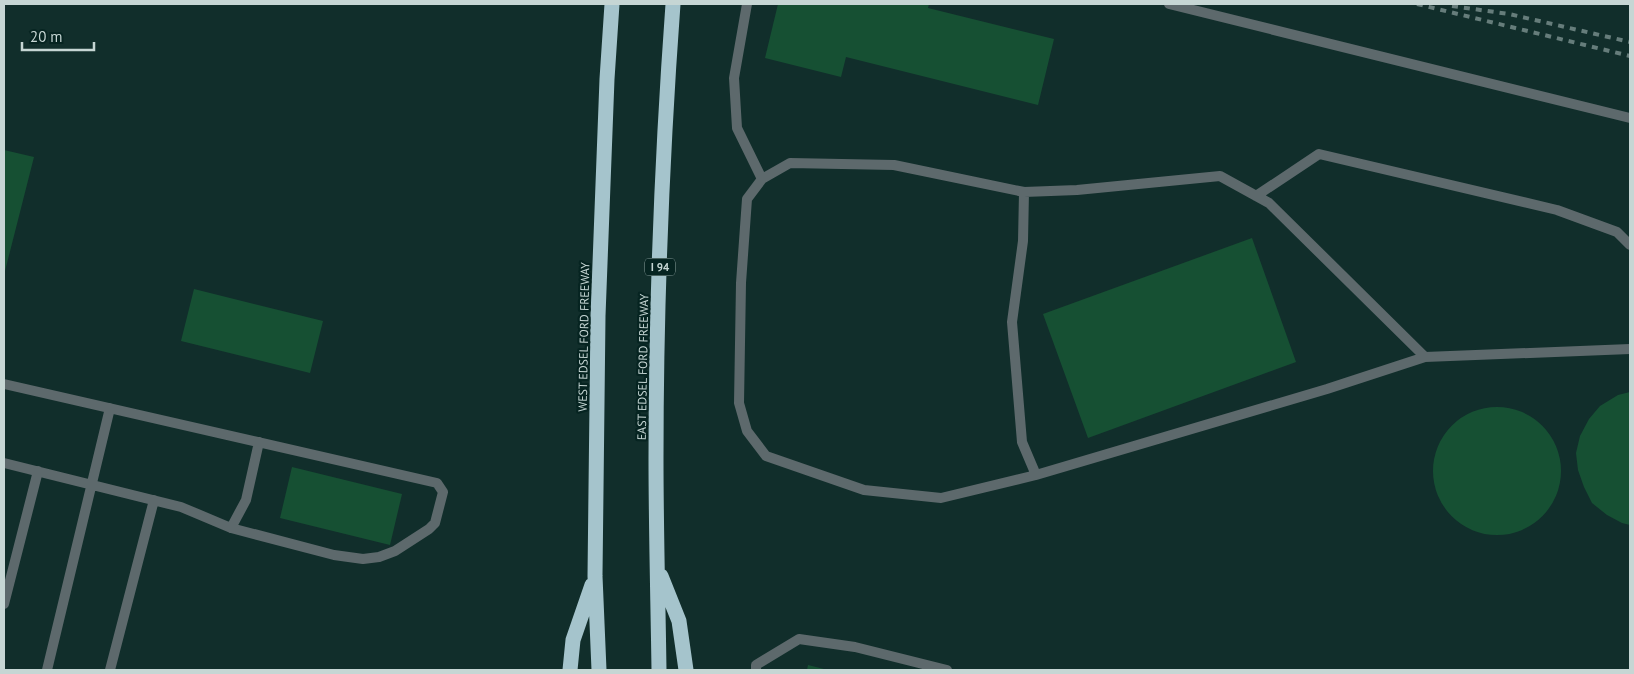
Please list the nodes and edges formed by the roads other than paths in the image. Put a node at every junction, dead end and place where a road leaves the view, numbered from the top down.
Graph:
1 (612, 4) edge
2 (673, 4) edge
3 (747, 4) edge
4 (1169, 4) edge
5 (1630, 118) edge
6 (762, 179) junction
7 (1024, 192) junction
8 (1256, 196) junction
9 (1630, 245) edge
10 (1630, 349) edge
11 (1425, 357) junction
12 (4, 384) edge
13 (110, 408) junction
14 (259, 442) junction
15 (4, 463) edge
16 (38, 471) junction
17 (1036, 475) junction
18 (92, 484) junction
19 (154, 500) junction
20 (231, 528) junction
21 (658, 568) junction
22 (595, 576) junction
23 (4, 604) edge
24 (47, 670) edge
25 (110, 670) edge
26 (570, 670) edge
27 (599, 670) edge
28 (659, 670) edge
29 (686, 670) edge
30 (756, 670) edge
31 (947, 670) edge

1 - 22 highway, WEST EDSEL FORD FREEWAY
2 - 21 highway, EAST EDSEL FORD FREEWAY / I 94
3 - 6 lane
4 - 5 lane
6 - 7 lane
6 - 17 lane
7 - 8 lane
7 - 17 lane
8 - 9 lane
8 - 11 lane
10 - 11 lane
11 - 17 lane
12 - 13 lane
13 - 14 lane
13 - 18 lane
14 - 20 lane
14 - 20 lane
15 - 16 lane
16 - 18 lane
16 - 23 lane
18 - 19 lane
18 - 24 lane
19 - 20 lane
19 - 25 lane
21 - 28 highway, EAST EDSEL FORD FREEWAY / I 94
21 - 29 highway
22 - 26 highway
22 - 27 highway, WEST EDSEL FORD FREEWAY
30 - 31 lane

